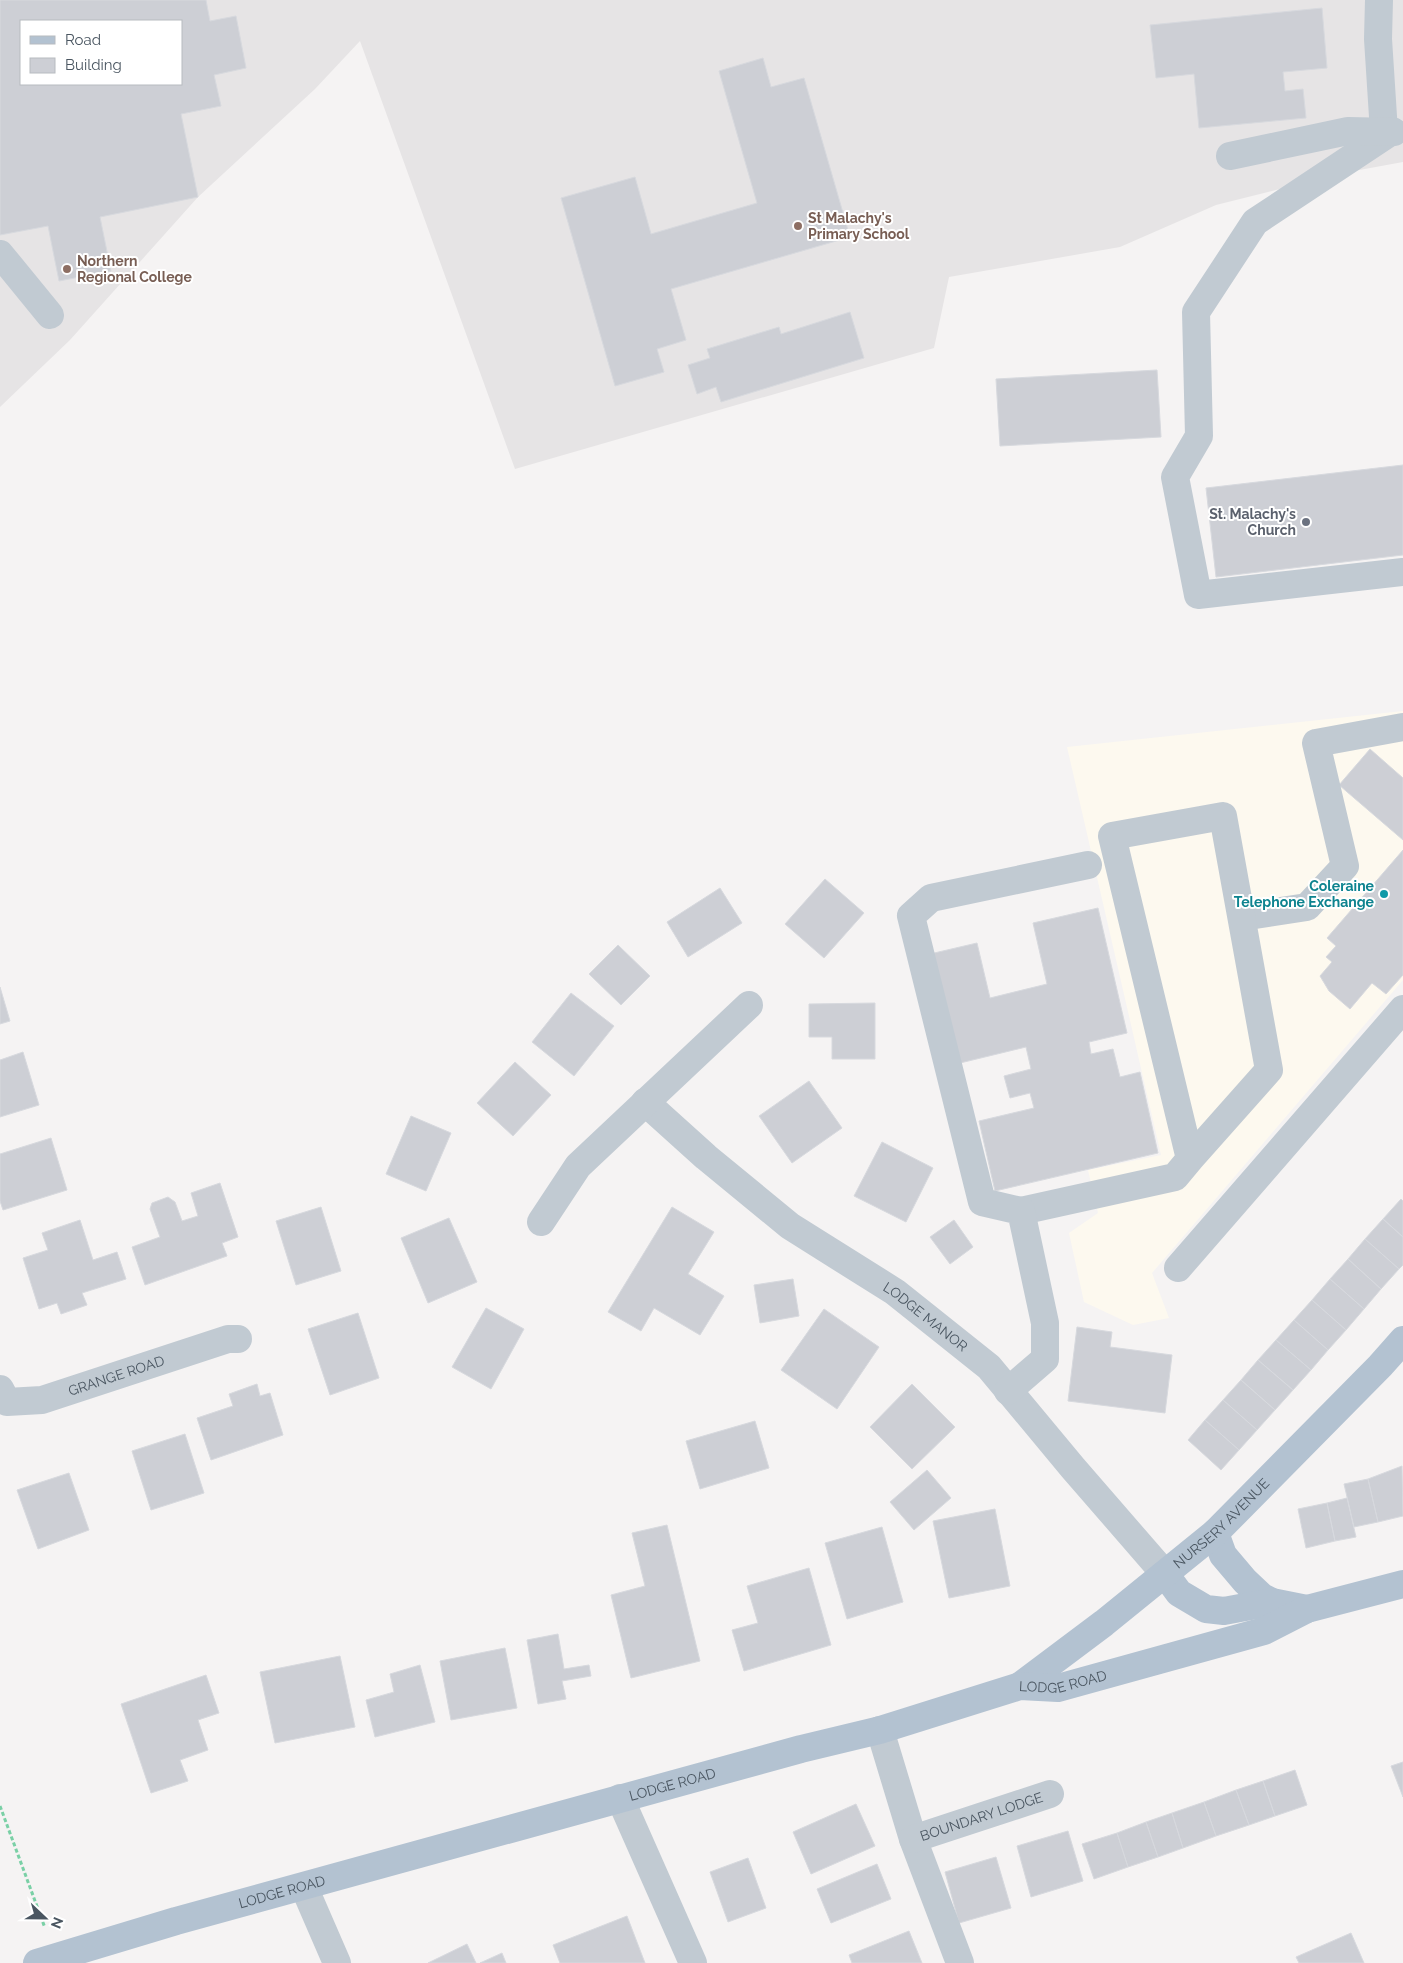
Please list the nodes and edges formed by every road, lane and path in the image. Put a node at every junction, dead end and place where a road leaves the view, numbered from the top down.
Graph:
1 (1379, 0) edge
2 (1393, 132) edge
3 (1230, 156) dead end
4 (0, 254) edge
5 (50, 316) dead end
6 (1403, 572) edge
7 (1403, 727) edge
8 (1088, 865) dead end
9 (1242, 917) junction
10 (749, 1005) dead end
11 (1399, 1021) edge
12 (645, 1102) junction
13 (1190, 1158) junction
14 (1021, 1211) junction
15 (541, 1222) dead end
16 (1178, 1268) dead end
17 (238, 1339) dead end
18 (1403, 1340) edge
19 (1008, 1391) junction
20 (2, 1399) edge
21 (1215, 1533) junction
22 (1165, 1574) junction
23 (1403, 1584) edge
24 (1272, 1602) junction
25 (1307, 1609) junction
26 (1020, 1686) junction
27 (880, 1730) junction
28 (1050, 1794) dead end
29 (620, 1798) junction
30 (0, 1806) edge
31 (914, 1839) junction
32 (304, 1887) junction
33 (45, 1960) edge
34 (336, 1963) edge
35 (693, 1963) edge
36 (960, 1963) edge

1 - 2 street
2 - 3 street
2 - 6 street
4 - 5 street
7 - 9 street
8 - 14 street
9 - 13 street
9 - 13 street
10 - 12 street
11 - 16 street
12 - 15 street
12 - 19 street, LODGE MANOR
13 - 14 street
14 - 19 street
17 - 20 street, GRANGE ROAD
18 - 21 main road, NURSERY AVENUE
19 - 22 street, LODGE MANOR
21 - 22 main road, NURSERY AVENUE
21 - 24 main road, LODGE ROAD
22 - 24 main road, LODGE ROAD
22 - 26 main road, NURSERY AVENUE
23 - 25 main road, LODGE ROAD
24 - 25 main road, LODGE ROAD
25 - 26 main road, LODGE ROAD
26 - 27 main road, LODGE ROAD
27 - 29 main road, LODGE ROAD
27 - 31 street, BOUNDARY LODGE
28 - 31 street, BOUNDARY LODGE
29 - 32 main road, LODGE ROAD
29 - 35 street
30 - 33 path
31 - 36 street, BOUNDARY LODGE
32 - 33 main road, LODGE ROAD
32 - 34 street

